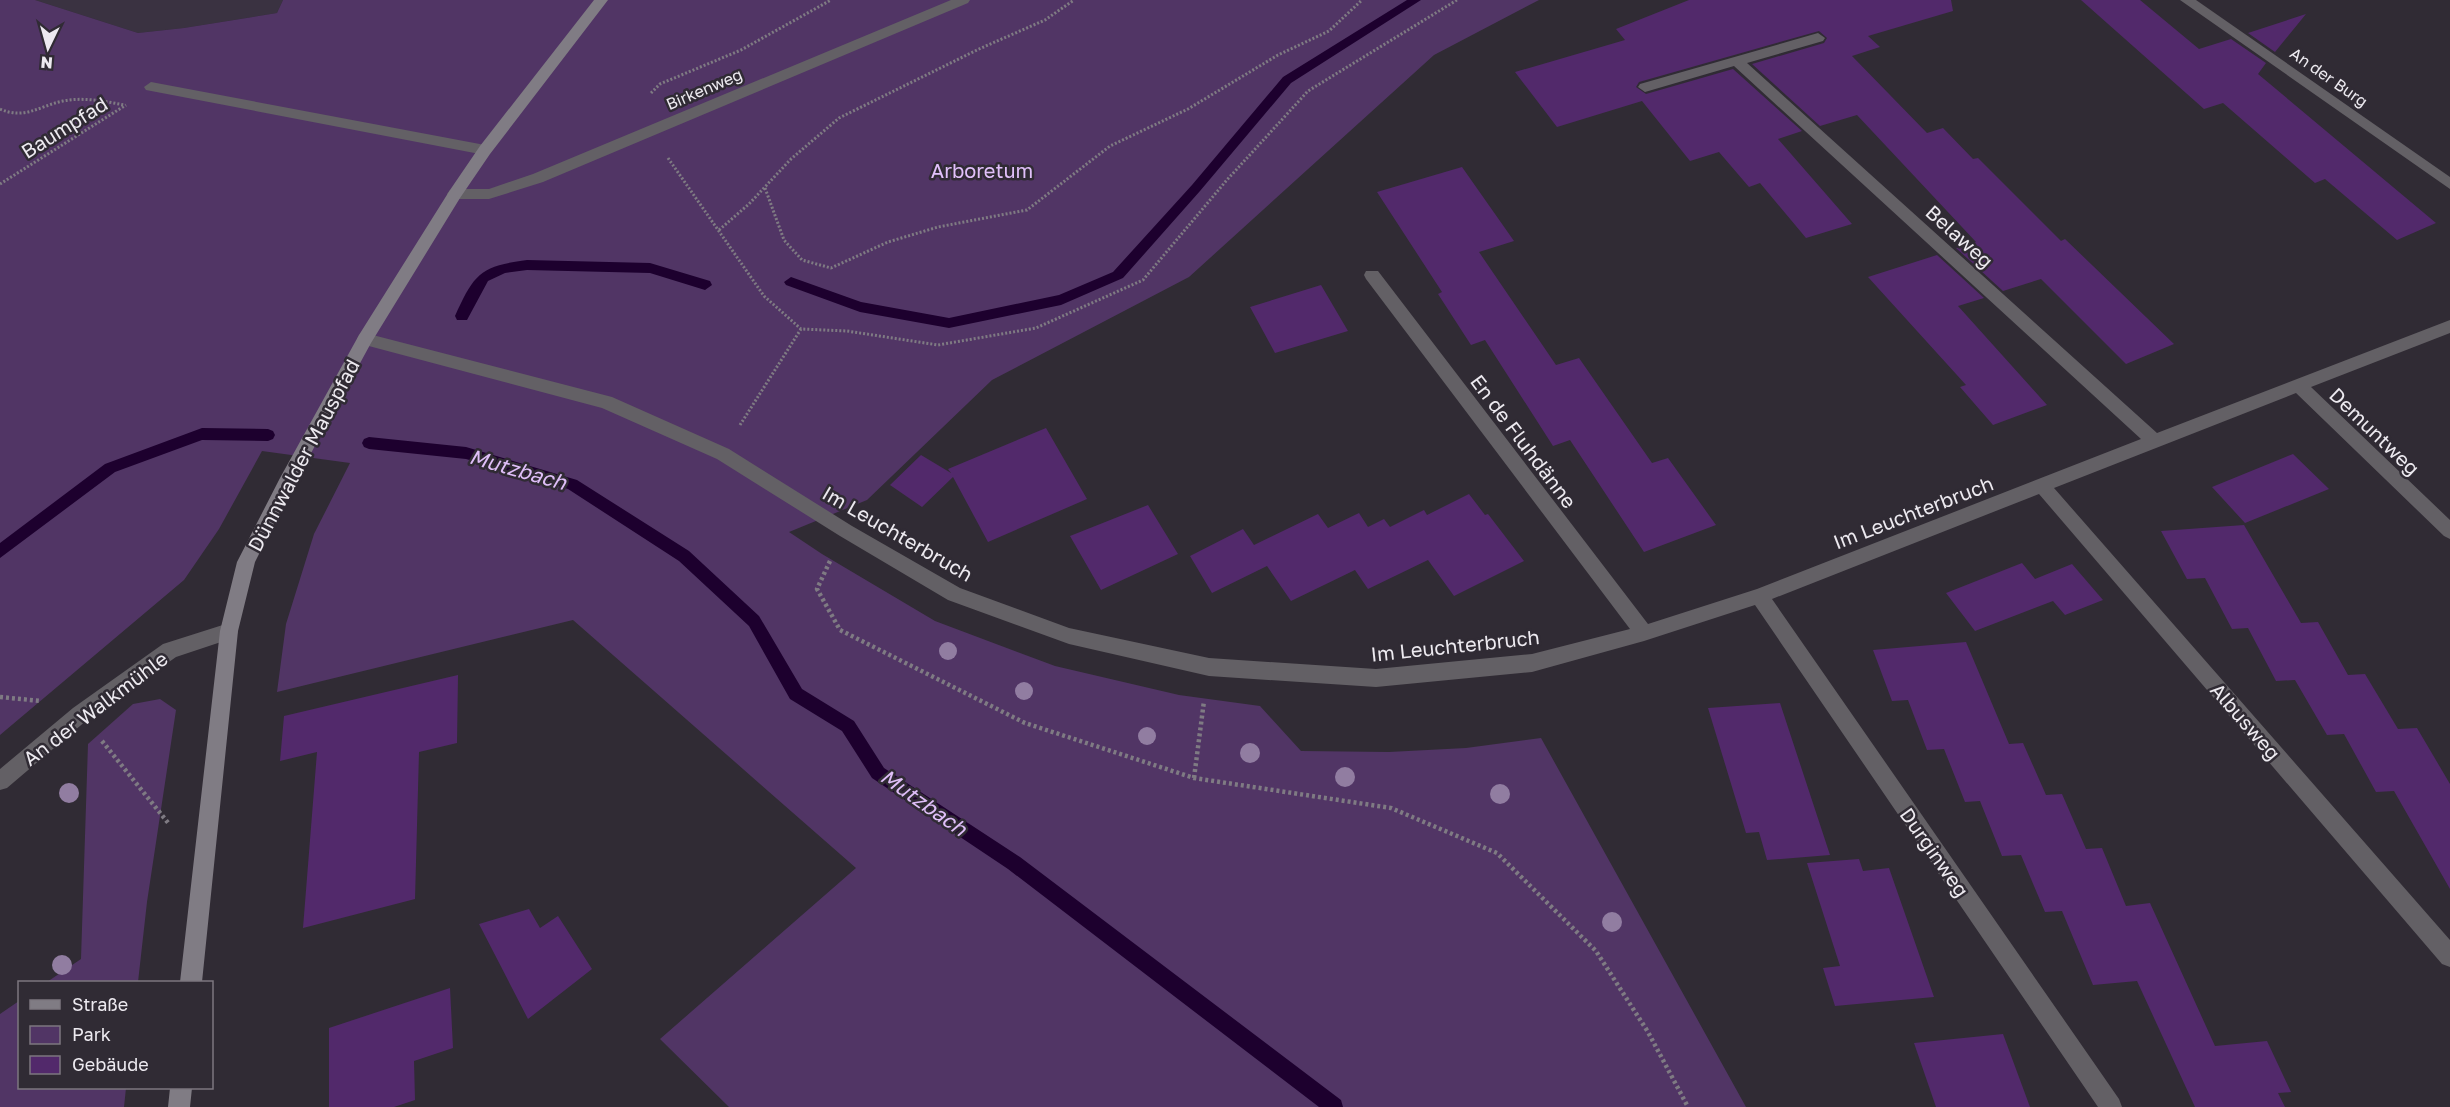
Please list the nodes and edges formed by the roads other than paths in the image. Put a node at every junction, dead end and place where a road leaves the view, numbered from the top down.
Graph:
1 (601, 0) edge
2 (963, 0) edge
3 (2187, 0) edge
4 (1818, 38) dead end
5 (1737, 61) junction
6 (151, 87) dead end
7 (1646, 87) dead end
8 (485, 150) junction
9 (2450, 184) edge
10 (455, 194) junction
11 (1372, 275) dead end
12 (2450, 326) edge
13 (366, 339) junction
14 (2298, 385) junction
15 (2156, 442) junction
16 (2042, 486) junction
17 (2450, 531) edge
18 (1759, 596) junction
19 (229, 631) junction
20 (1644, 633) junction
21 (0, 781) edge
22 (2450, 956) edge
23 (191, 981) edge
24 (181, 1089) edge
25 (179, 1107) edge
26 (2111, 1107) edge

1 - 8 main road, Dünnwalder Mauspfad
2 - 10 street, Birkenweg
3 - 9 street, An der Burg
4 - 5 street
5 - 7 street
5 - 15 street, Belaweg
6 - 8 street
8 - 10 main road, Dünnwalder Mauspfad
10 - 13 main road, Dünnwalder Mauspfad
11 - 20 street, En de Fluhdänne
12 - 14 street, Im Leuchterbruch
13 - 19 main road, Dünnwalder Mauspfad
13 - 20 street, Im Leuchterbruch
14 - 15 street, Im Leuchterbruch
14 - 17 street, Demuntweg
15 - 16 street, Im Leuchterbruch
16 - 18 street, Im Leuchterbruch
16 - 22 street, Albusweg
18 - 20 street, Im Leuchterbruch
18 - 26 street, Durginweg
19 - 21 street, An der Walkmühle
19 - 23 main road, Dünnwalder Mauspfad
24 - 25 main road

